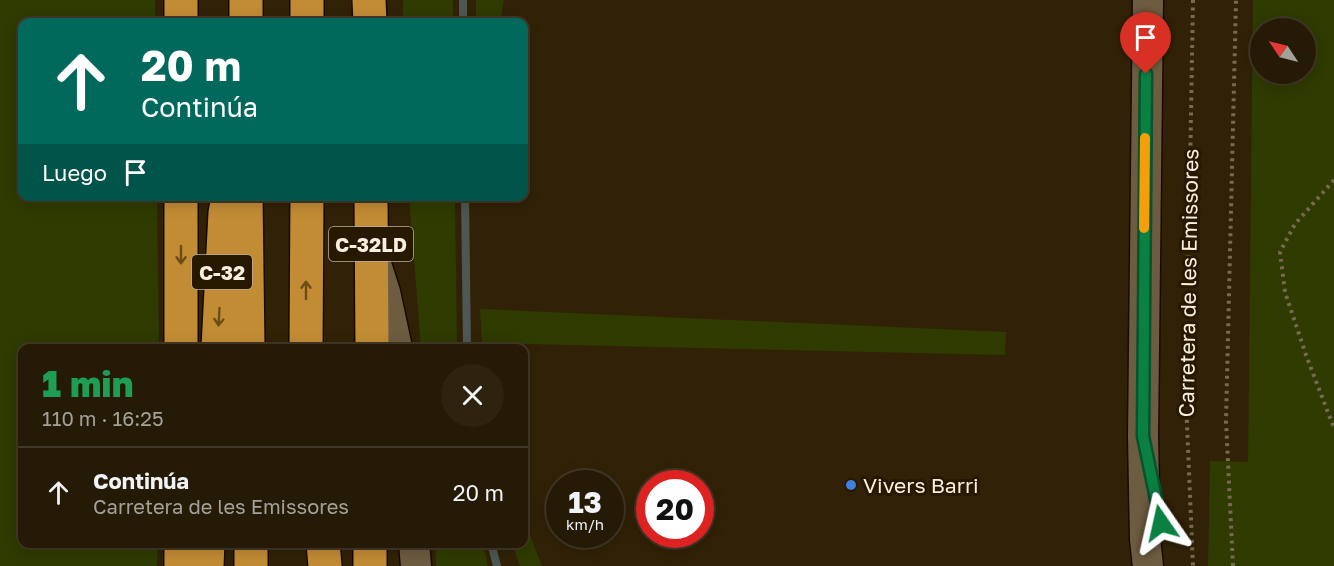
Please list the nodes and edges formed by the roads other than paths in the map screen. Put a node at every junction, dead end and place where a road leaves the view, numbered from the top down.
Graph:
1 (181, 0) edge
2 (246, 0) edge
3 (307, 0) edge
4 (369, 0) edge
5 (1148, 0) edge
6 (181, 18) edge
7 (246, 18) edge
8 (307, 18) edge
9 (370, 18) edge
10 (181, 201) edge
11 (227, 201) edge
12 (246, 201) edge
13 (307, 201) edge
14 (371, 201) edge
15 (371, 250) junction
16 (181, 344) edge
17 (218, 344) edge
18 (248, 344) edge
19 (306, 344) edge
20 (372, 344) edge
21 (396, 344) edge
22 (1143, 436) junction
23 (181, 548) edge
24 (208, 548) edge
25 (251, 548) edge
26 (308, 548) edge
27 (323, 548) edge
28 (370, 548) edge
29 (414, 548) edge
30 (181, 566) edge
31 (207, 566) edge
32 (251, 566) edge
33 (308, 566) edge
34 (325, 566) edge
35 (370, 566) edge
36 (416, 566) edge
37 (1148, 566) edge
38 (1169, 566) edge

1 - 6 highway
2 - 7 highway
3 - 8 highway
4 - 9 highway
5 - 22 street, Carretera de les Emissores
10 -> 16 highway
11 -> 17 highway, C-32
12 - 18 highway, C-32
19 -> 13 highway
14 - 15 highway, C-32LD
15 - 20 highway, C-32LD
15 - 21 street
22 - 37 street, Carretera de les Emissores
22 - 38 street
23 - 30 highway
24 - 31 highway
25 - 32 highway
26 - 33 highway
27 - 34 highway
28 - 35 highway
29 - 36 street

